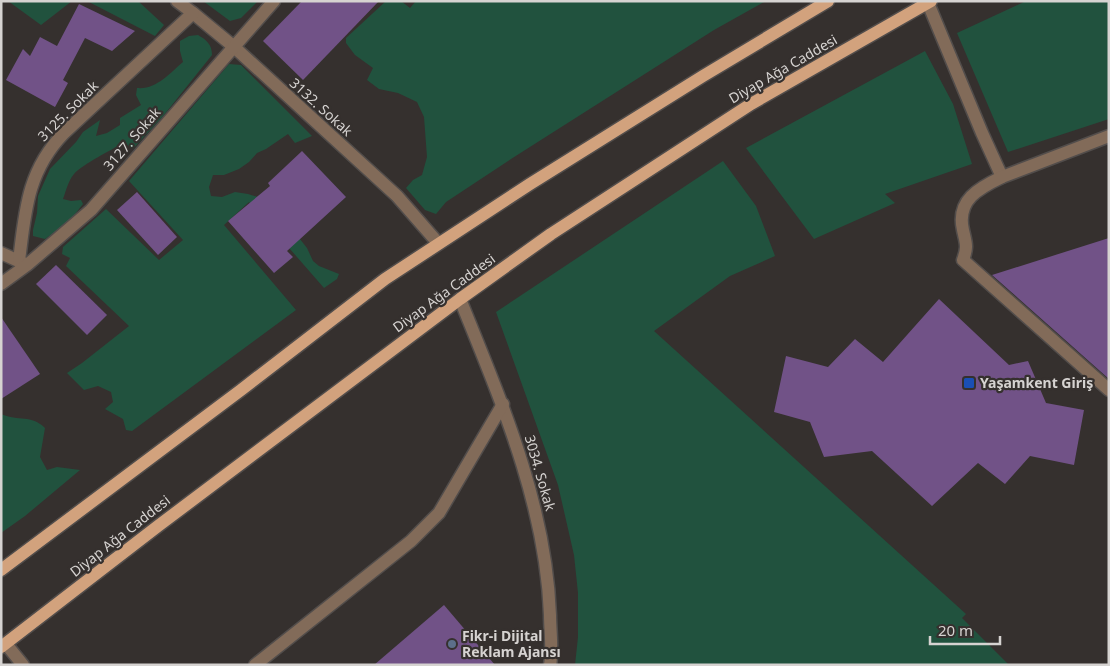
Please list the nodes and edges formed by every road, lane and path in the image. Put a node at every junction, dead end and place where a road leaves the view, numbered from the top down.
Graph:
1 (177, 1) edge
2 (274, 1) edge
3 (828, 1) edge
4 (929, 2) edge
5 (193, 13) junction
6 (233, 46) junction
7 (1109, 136) edge
8 (1002, 177) junction
9 (438, 243) junction
10 (1, 253) edge
11 (23, 263) junction
12 (1, 284) edge
13 (460, 299) junction
14 (1109, 390) edge
15 (503, 404) junction
16 (1, 570) edge
17 (3, 645) edge
18 (23, 665) edge
19 (255, 665) edge
20 (550, 665) edge

1 - 5 street, 3132. Sokak
2 - 6 street, 3127. Sokak
3 - 9 main road
4 - 8 street
4 - 13 main road, Diyap Ağa Caddesi
5 - 6 street, 3132. Sokak
5 - 11 street, 3125. Sokak
6 - 9 street, 3132. Sokak
6 - 11 street, 3127. Sokak
7 - 8 street
8 - 14 street
9 - 16 main road
10 - 11 street
11 - 12 street, 3127. Sokak
13 - 15 street, 3034. Sokak
13 - 17 main road, Diyap Ağa Caddesi
15 - 19 street
15 - 20 street, 3034. Sokak
17 - 18 street

